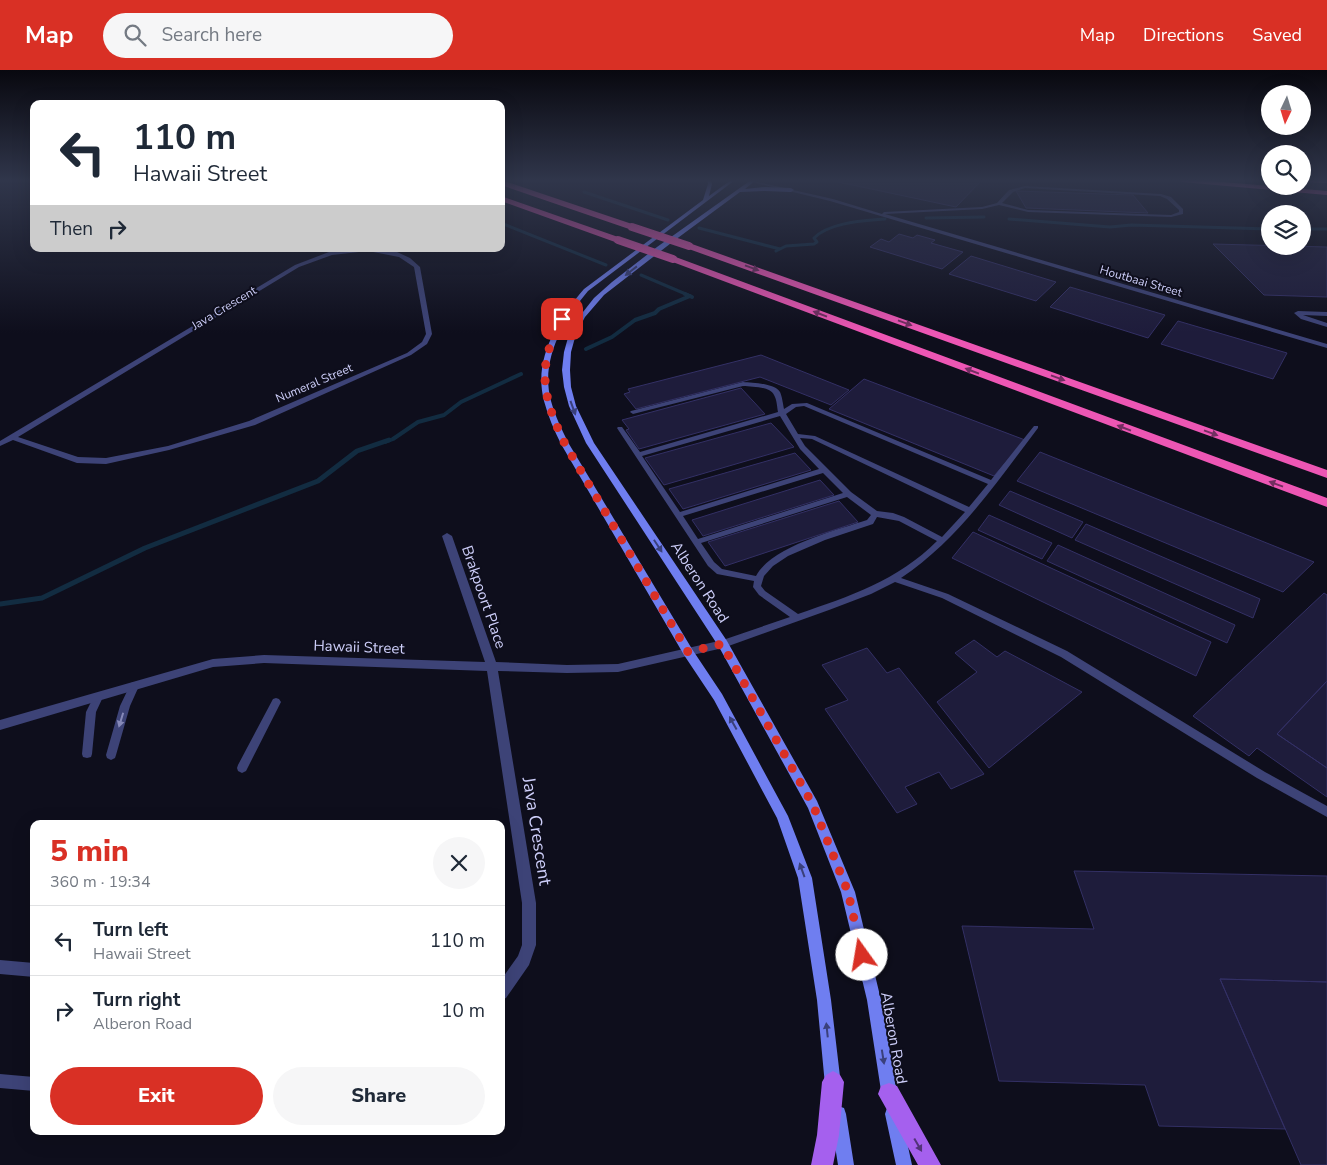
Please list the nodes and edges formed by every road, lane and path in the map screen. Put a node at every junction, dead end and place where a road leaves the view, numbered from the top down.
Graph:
1 (593, 231) edge
2 (644, 231) edge
3 (666, 231) edge
4 (683, 231) edge
5 (937, 231) edge
6 (341, 252) edge
7 (387, 252) edge
8 (424, 304) joint
9 (1327, 314) edge
10 (1327, 325) edge
11 (1327, 346) edge
12 (633, 412) dead end
13 (782, 413) junction
14 (1036, 427) dead end
15 (620, 428) dead end
16 (12, 436) junction
17 (795, 436) junction
18 (0, 444) edge
19 (638, 455) junction
20 (824, 470) junction
21 (1327, 474) edge
22 (992, 483) junction
23 (848, 494) junction
24 (1325, 503) edge
25 (970, 511) junction
26 (875, 514) junction
27 (679, 515) junction
28 (448, 536) dead end
29 (944, 541) junction
30 (697, 542) junction
31 (758, 578) junction
32 (894, 579) junction
33 (797, 618) junction
34 (722, 644) junction
35 (688, 652) junction
36 (492, 667) junction
37 (134, 686) junction
38 (98, 697) junction
39 (276, 702) dead end
40 (0, 725) edge
41 (87, 754) dead end
42 (112, 755) dead end
43 (242, 768) dead end
44 (1327, 812) edge
45 (0, 967) edge
46 (30, 970) edge
47 (505, 987) edge
48 (0, 1081) edge
49 (832, 1082) junction
50 (30, 1084) edge
51 (889, 1094) junction
52 (822, 1165) edge
53 (846, 1165) edge
54 (904, 1165) edge
55 (930, 1165) edge

24 -> 1 highway, bridge
2 -> 21 highway, bridge
3 - 35 main road
4 -> 34 main road, Alberon Road
5 - 11 lane, Houtbaai Street
6 - 16 street, Java Crescent
7 - 8 street, Java Crescent
8 - 16 street, Numeral Street
9 - 10 lane
12 - 13 lane
13 - 17 lane
13 - 19 lane
13 - 22 lane
14 - 22 lane
15 - 19 lane
16 - 18 street, Java Crescent
17 - 20 lane
17 - 25 lane
19 - 27 lane
20 - 23 lane
20 - 27 lane
22 - 25 lane
23 - 26 lane
23 - 30 lane
25 - 29 lane
26 - 29 lane
26 - 31 lane
27 - 30 lane
28 - 36 street, Brakpoort Place
29 - 32 lane
30 - 31 lane
31 - 33 lane
32 - 33 lane
32 - 44 lane
33 - 34 lane
34 - 35 street, Hawaii Street
34 -> 51 main road, Alberon Road
35 - 36 street, Hawaii Street
49 -> 35 main road
36 - 37 street, Hawaii Street
36 - 47 street, Java Crescent
37 - 38 street, Hawaii Street
37 -> 42 lane
38 - 40 street, Hawaii Street
38 - 41 lane
39 - 43 lane
45 - 46 street
48 - 50 lane
49 - 52 main road
49 - 53 main road
51 - 54 main road, Alberon Road
51 -> 55 main road

